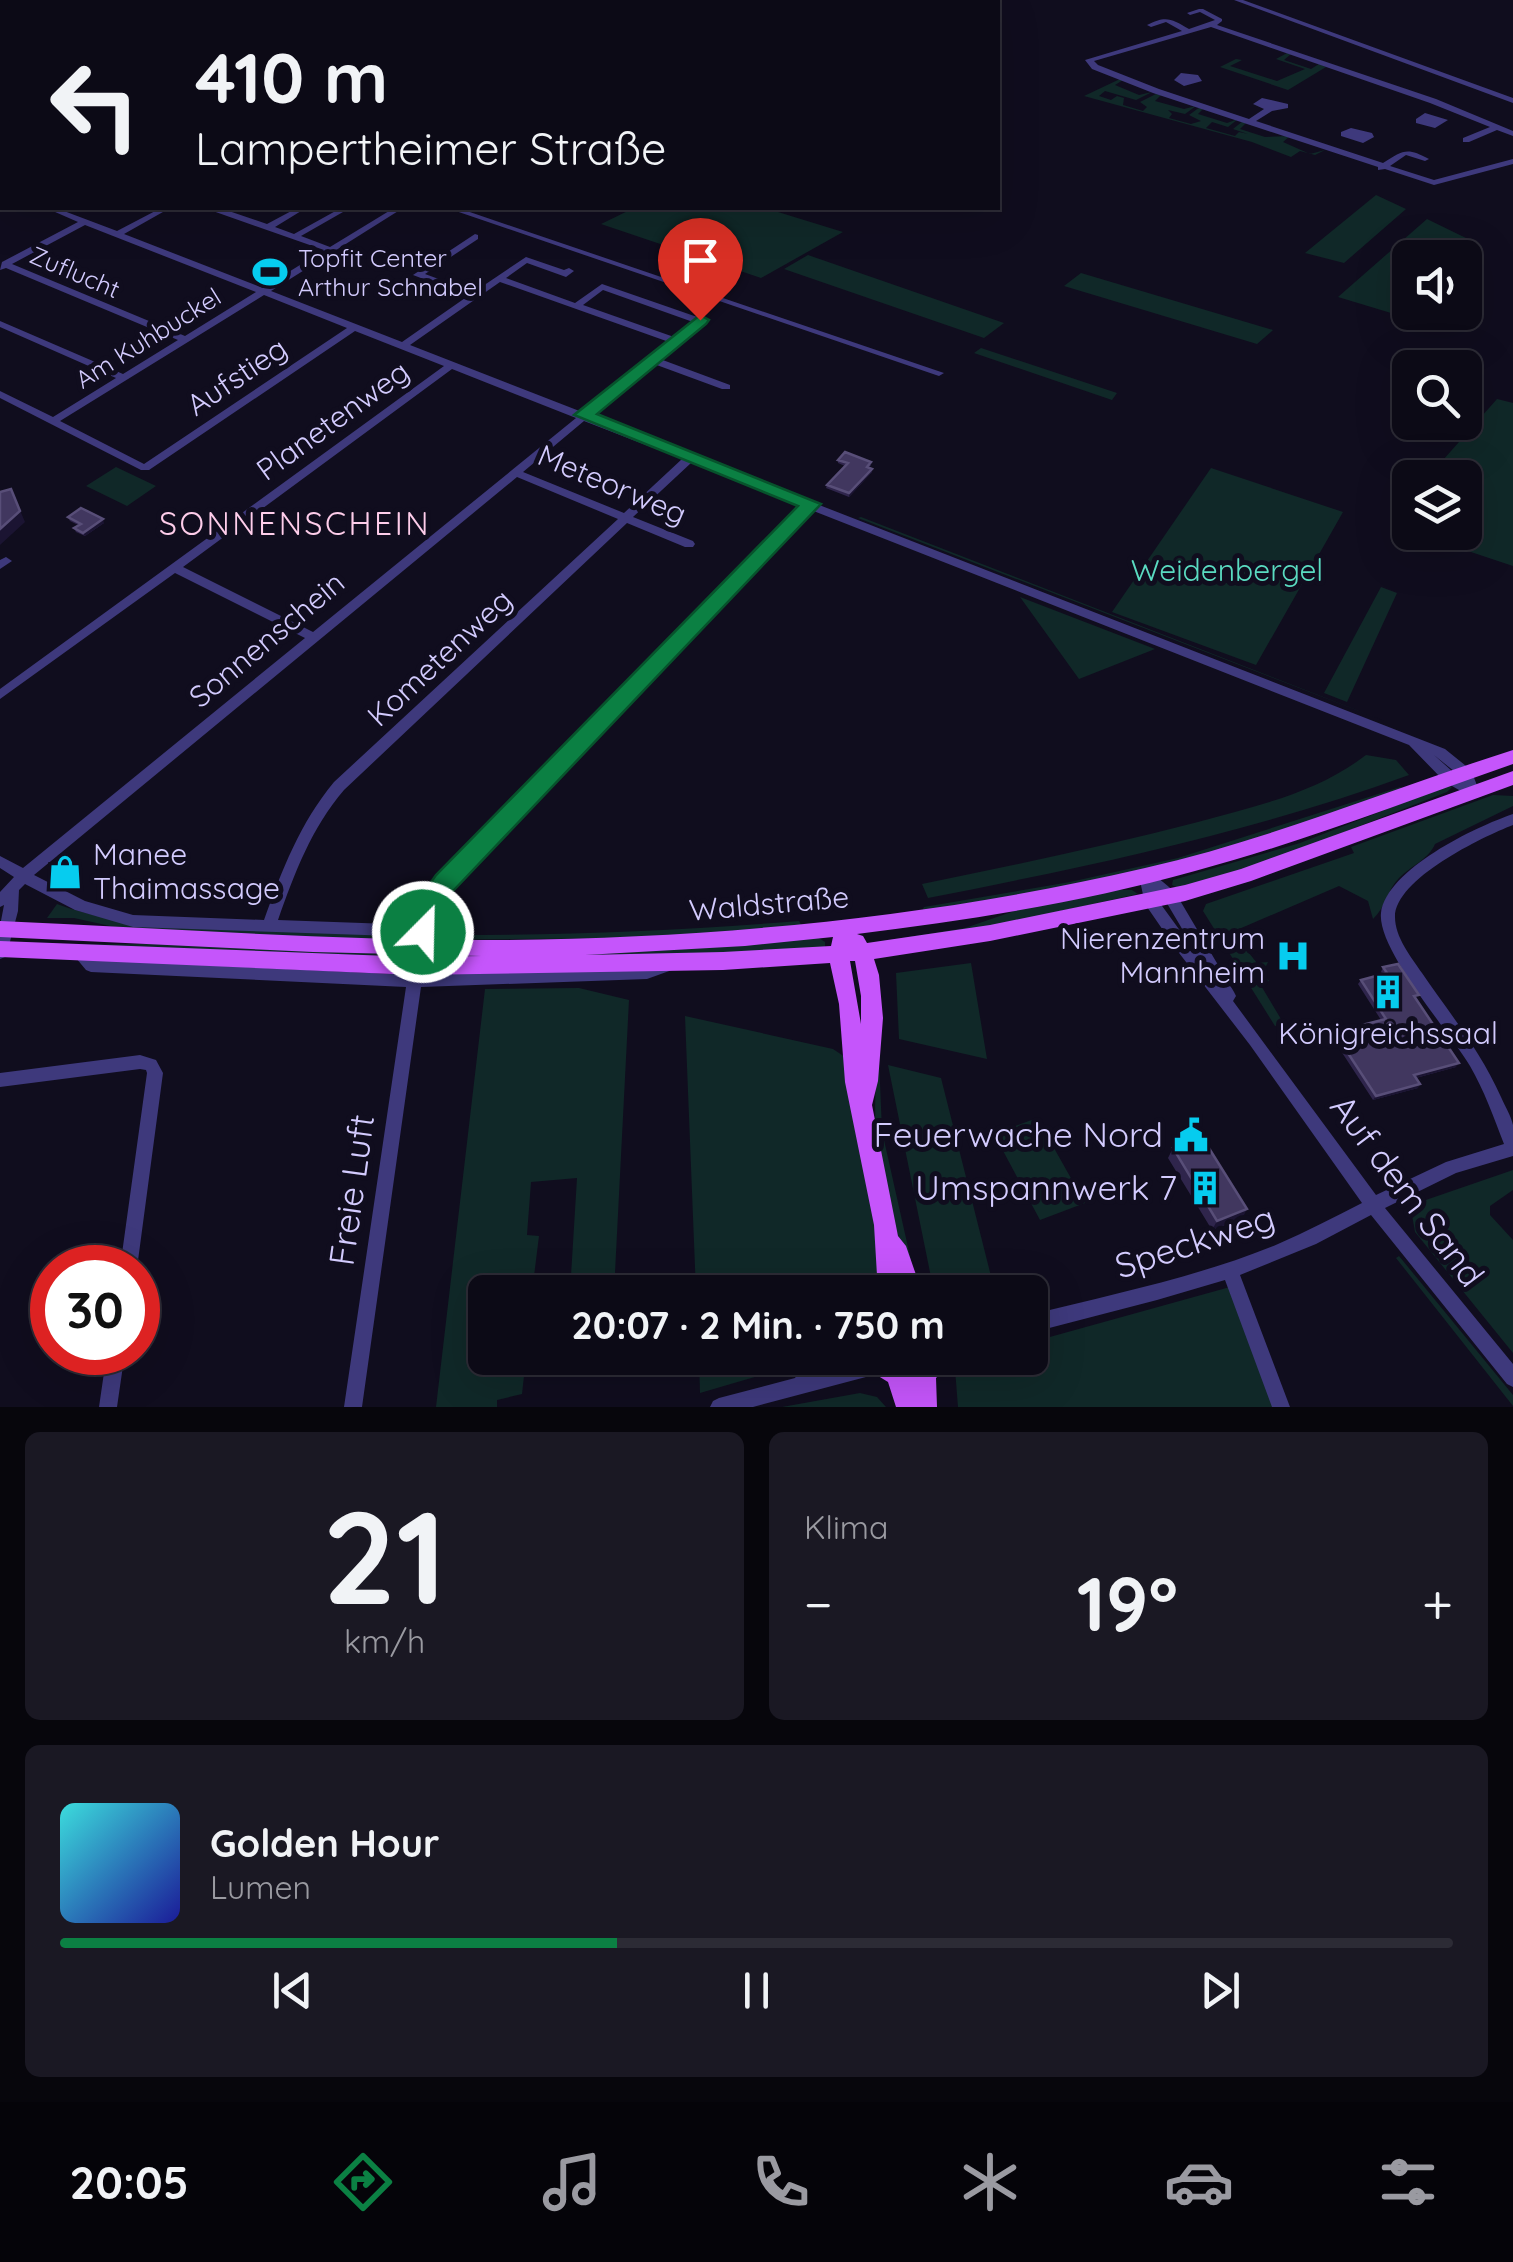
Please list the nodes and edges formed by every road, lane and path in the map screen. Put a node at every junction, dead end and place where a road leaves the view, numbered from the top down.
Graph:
1 (1238, 0) edge
2 (1190, 13) dead end
3 (1151, 25) dead end
4 (1210, 25) junction
5 (1186, 30) junction
6 (1181, 82) dead end
7 (1163, 94) junction
8 (1513, 101) edge
9 (1270, 109) dead end
10 (1456, 110) junction
11 (1437, 118) dead end
12 (1250, 121) junction
13 (1497, 127) junction
14 (1513, 134) edge
15 (1356, 140) dead end
16 (1466, 140) dead end
17 (1336, 151) junction
18 (1425, 159) dead end
19 (1513, 162) edge
20 (1381, 168) junction
21 (56, 210) edge
22 (162, 210) edge
23 (219, 210) edge
24 (252, 210) edge
25 (299, 210) edge
26 (342, 210) edge
27 (396, 210) edge
28 (457, 210) edge
29 (240, 217) junction
30 (86, 221) junction
31 (269, 227) junction
32 (118, 234) junction
33 (294, 237) junction
34 (475, 237) dead end
35 (331, 250) junction
36 (2, 266) edge
37 (570, 271) dead end
38 (499, 279) junction
39 (264, 290) junction
40 (475, 296) junction
41 (576, 306) junction
42 (0, 324) edge
43 (356, 326) junction
44 (184, 339) junction
45 (675, 342) junction
46 (404, 345) junction
47 (653, 360) junction
48 (453, 364) junction
49 (939, 373) dead end
50 (122, 378) junction
51 (726, 387) dead end
52 (0, 394) edge
53 (584, 415) junction
54 (53, 420) junction
55 (692, 457) junction
56 (515, 472) junction
57 (811, 504) junction
58 (627, 518) junction
59 (689, 544) dead end
60 (174, 568) junction
61 (313, 637) junction
62 (0, 695) edge
63 (1513, 757) edge
64 (1458, 776) junction
65 (1513, 778) edge
66 (1473, 793) junction
67 (1513, 819) edge
68 (0, 862) edge
69 (24, 876) junction
70 (1146, 876) junction
71 (3, 897) edge
72 (1160, 898) junction
73 (269, 927) junction
74 (845, 927) junction
75 (2, 942) edge
76 (78, 952) junction
77 (863, 952) junction
78 (839, 954) junction
79 (677, 962) junction
80 (414, 981) junction
81 (0, 1080) edge
82 (864, 1108) junction
83 (1513, 1147) edge
84 (1373, 1205) junction
85 (886, 1226) junction
86 (131, 1245) edge
87 (889, 1275) edge
88 (904, 1275) edge
89 (1233, 1276) junction
90 (1048, 1320) edge
91 (113, 1375) edge
92 (813, 1375) edge
93 (855, 1375) edge
94 (904, 1375) edge
95 (908, 1375) edge
96 (1513, 1378) edge
97 (792, 1387) junction
98 (108, 1407) edge
99 (353, 1407) edge
100 (719, 1407) edge
101 (909, 1407) edge
102 (924, 1407) edge
103 (1281, 1407) edge

1 - 8 street
2 - 4 street
3 - 5 street
4 - 5 street
4 - 10 street
5 - 7 street
6 - 7 street
7 - 12 street
9 - 12 street
10 - 11 street
10 - 13 street
12 - 17 street
13 - 14 street
13 - 16 street
15 - 17 street
17 - 20 street
18 - 20 street
19 - 20 street
21 - 30 street
22 - 32 street
23 - 29 street
24 - 29 street
25 - 31 street
26 - 33 street
27 - 35 street, Am Kuhbuckel
28 - 49 street
29 - 31 street
30 - 32 street
30 - 36 street
31 - 33 street
32 - 39 street
33 - 35 street
34 - 40 street
35 - 39 street, Am Kuhbuckel
36 - 44 street, Zuflucht
37 - 38 street
38 - 40 street
38 - 41 street
39 - 43 street
39 - 44 street, Am Kuhbuckel
40 - 46 street
41 - 45 street
41 - 45 street, Sonnenschein
42 - 50 street
43 - 46 street
43 - 54 street, Aufstieg
44 - 50 street, Am Kuhbuckel
45 - 47 street, Sonnenschein
46 - 48 street
47 - 51 street
47 - 53 street, Sonnenschein
48 - 53 street
48 - 60 street, Planetenweg
50 - 54 street, Am Kuhbuckel
52 - 54 street
53 - 55 street
53 - 56 street, Sonnenschein
55 - 57 street
55 - 58 street, Kometenweg
56 - 58 street, Meteorweg
56 - 61 street, Sonnenschein
57 - 64 street
57 - 73 street
58 - 59 street, Meteorweg
58 - 73 street, Kometenweg
60 - 61 street
60 - 62 street, Planetenweg
61 - 69 street, Sonnenschein
63 - 64 main road, Waldstraße
64 - 66 street
64 - 70 main road, Waldstraße
65 - 66 main road, Waldstraße
66 - 72 main road, Waldstraße
67 - 83 street
68 - 69 street
69 - 71 street, Sonnenschein
69 - 73 street
70 - 72 street, Auf dem Sand
70 - 74 main road, Waldstraße
71 - 75 street, Sonnenschein
72 - 77 main road, Waldstraße
72 - 84 street, Auf dem Sand
74 - 75 main road, Waldstraße
74 - 77 main road
74 - 78 main road
75 - 76 main road, Waldstraße
76 - 79 main road, Waldstraße
76 - 80 street, Waldstraße
77 - 78 main road, Waldstraße
77 - 82 main road
78 - 79 main road, Waldstraße
78 - 82 main road
79 - 80 street, Waldstraße
80 - 99 street, Freie Luft
81 - 86 street
82 - 85 main road
83 - 84 street, Speckweg
84 - 89 street, Speckweg
84 - 96 street, Auf dem Sand
85 - 87 main road
85 - 88 main road
89 - 90 street, Speckweg
89 - 103 street
91 - 98 street
92 - 97 street
93 - 97 street
94 - 101 main road
95 - 102 main road
97 - 100 street

